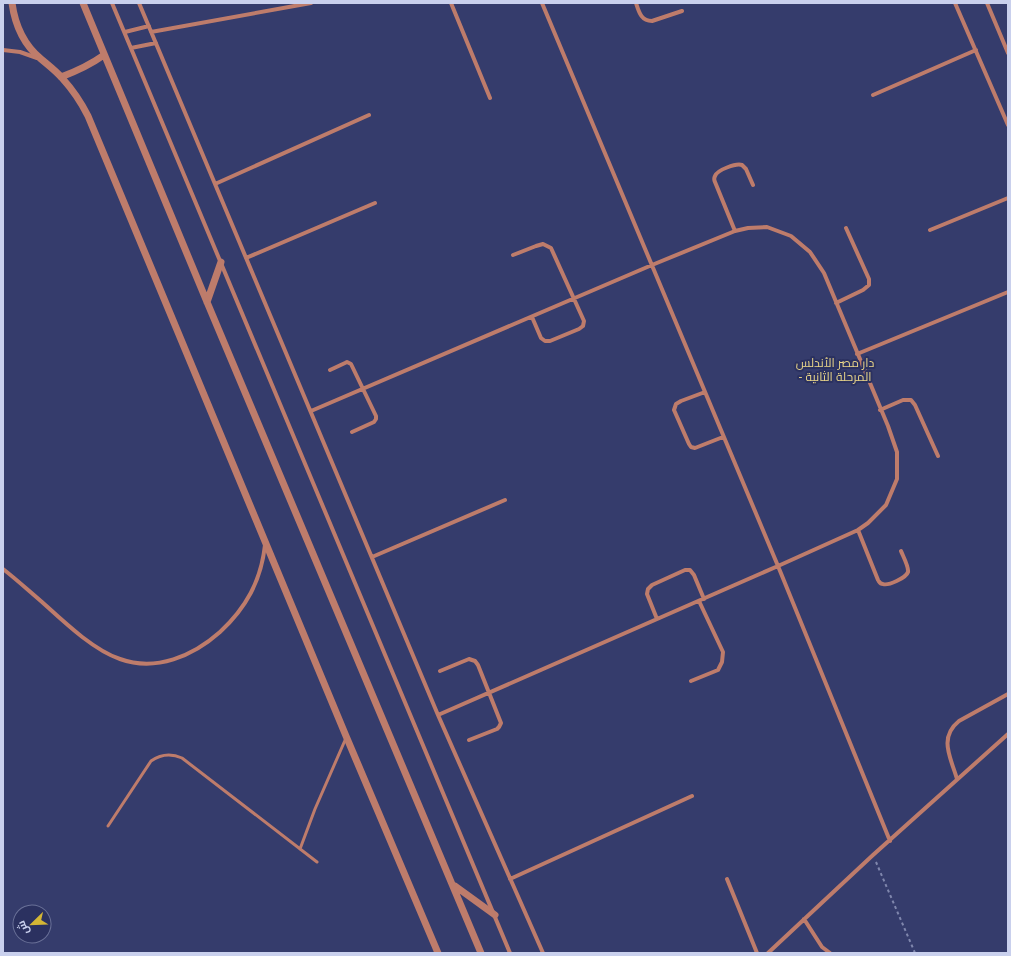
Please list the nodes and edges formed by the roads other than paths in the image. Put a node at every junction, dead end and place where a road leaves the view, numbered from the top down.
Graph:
1 (12, 3) edge
2 (83, 3) edge
3 (112, 3) edge
4 (139, 3) edge
5 (311, 3) edge
6 (451, 3) edge
7 (542, 3) edge
8 (636, 3) edge
9 (956, 3) edge
10 (986, 3) edge
11 (682, 11) dead end
12 (149, 26) junction
13 (125, 32) junction
14 (151, 32) junction
15 (156, 42) junction
16 (131, 48) junction
17 (3, 50) edge
18 (976, 50) junction
19 (1008, 53) edge
20 (104, 55) junction
21 (40, 59) junction
22 (61, 77) junction
23 (873, 95) dead end
24 (490, 98) dead end
25 (369, 115) dead end
26 (1008, 125) edge
27 (215, 184) junction
28 (753, 186) dead end
29 (1008, 198) edge
30 (375, 203) dead end
31 (846, 228) dead end
32 (930, 230) dead end
33 (735, 232) junction
34 (514, 255) dead end
35 (246, 258) junction
36 (221, 262) junction
37 (652, 265) junction
38 (1008, 292) edge
39 (574, 299) junction
40 (207, 302) junction
41 (836, 302) junction
42 (532, 317) junction
43 (857, 354) junction
44 (330, 370) dead end
45 (364, 389) junction
46 (705, 392) junction
47 (880, 410) junction
48 (311, 411) junction
49 (352, 432) dead end
50 (724, 437) junction
51 (938, 456) dead end
52 (505, 500) dead end
53 (858, 530) junction
54 (266, 543) junction
55 (901, 551) dead end
56 (372, 557) junction
57 (778, 566) junction
58 (3, 568) edge
59 (702, 600) junction
60 (657, 619) junction
61 (440, 671) dead end
62 (691, 681) dead end
63 (489, 693) junction
64 (1008, 694) edge
65 (438, 715) junction
66 (1008, 734) edge
67 (346, 736) junction
68 (469, 740) dead end
69 (958, 780) junction
70 (692, 796) dead end
71 (108, 826) dead end
72 (890, 841) junction
73 (300, 849) junction
74 (317, 862) dead end
75 (510, 879) junction
76 (727, 879) dead end
77 (454, 885) junction
78 (495, 915) junction
79 (804, 919) junction
80 (438, 953) edge
81 (482, 953) edge
82 (510, 953) edge
83 (543, 953) edge
84 (757, 953) edge
85 (768, 953) edge
86 (830, 953) edge

1 - 21 street
2 - 20 street
3 - 13 street
4 - 12 street
5 - 14 street
6 - 24 street
7 - 37 street
8 - 11 street
9 - 18 street
10 - 19 street
12 - 13 street
12 - 14 street
13 - 16 street
14 - 15 street
15 - 16 street
15 - 27 street
16 - 36 street
17 - 21 street
18 - 23 street
18 - 26 street
20 - 22 street
20 - 40 street
21 - 22 street
22 - 54 street
25 - 27 street
27 - 35 street
28 - 33 street
29 - 32 street
30 - 35 street
31 - 41 street
33 - 37 street
33 - 41 street
34 - 39 street
35 - 48 street
36 - 40 street
36 - 78 street
37 - 39 street
37 - 46 street
38 - 43 street
39 - 42 street
39 - 42 street
40 - 77 street
41 - 43 street
42 - 45 street
43 - 47 street
44 - 45 street
45 - 48 street
45 - 49 street
46 - 50 street
46 - 50 street
47 - 51 street
47 - 53 street
48 - 56 street
50 - 57 street
52 - 56 street
53 - 55 street
53 - 57 street
54 - 58 street
54 - 67 street
56 - 65 street
57 - 59 street
57 - 72 street
59 - 60 street
59 - 60 street
59 - 62 street
60 - 63 street
61 - 63 street
63 - 65 street
63 - 68 street
64 - 69 street
65 - 75 street
66 - 69 street
67 - 73 lane
67 - 80 street
69 - 72 street
70 - 75 street
71 - 73 lane
72 - 79 street
73 - 74 lane
75 - 83 street
76 - 84 street
77 - 78 street
77 - 81 street
78 - 82 street
79 - 85 street
79 - 86 street

